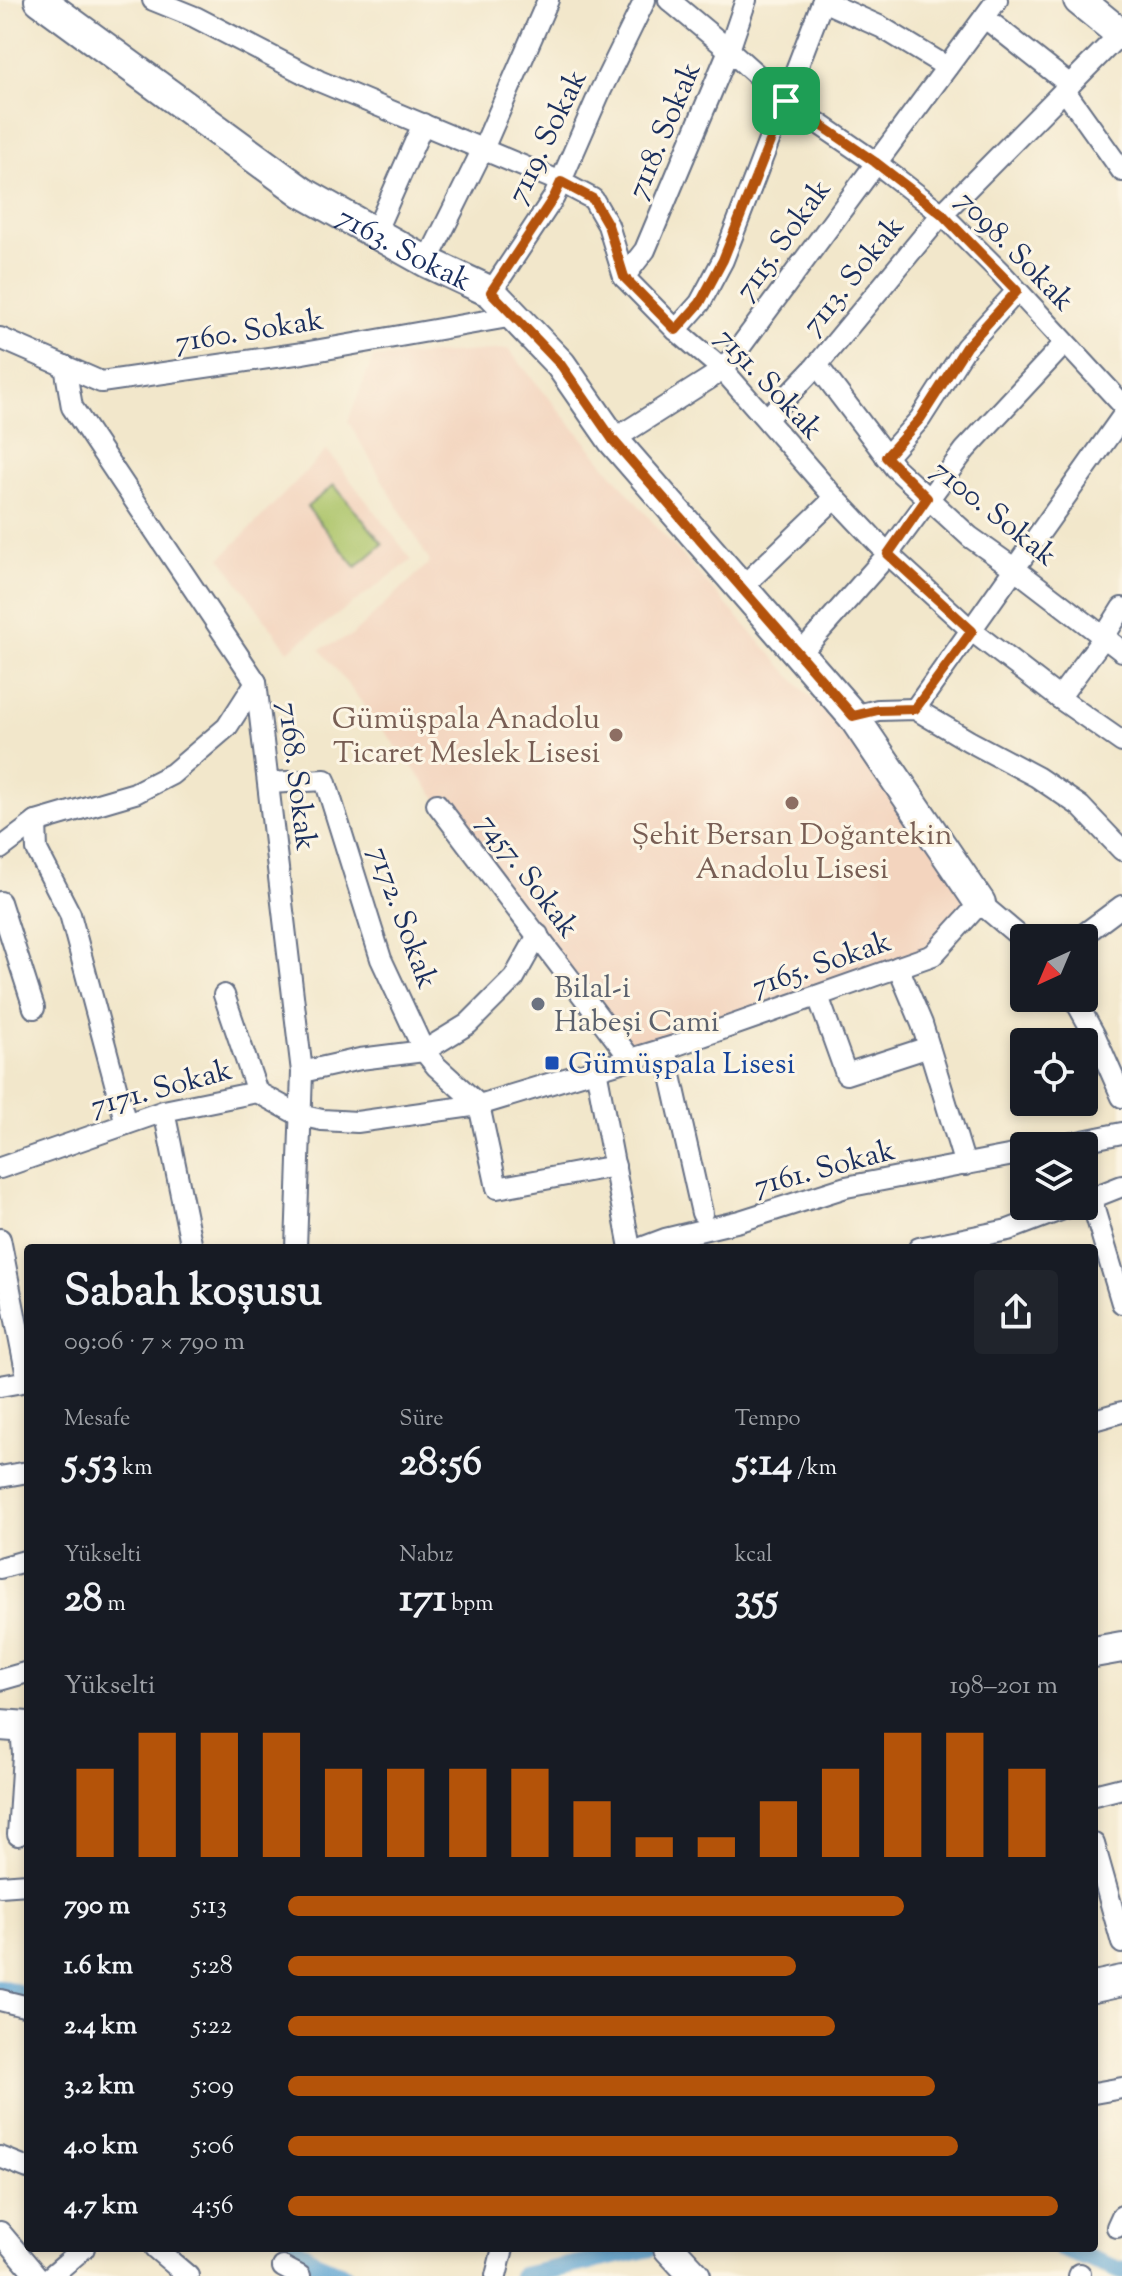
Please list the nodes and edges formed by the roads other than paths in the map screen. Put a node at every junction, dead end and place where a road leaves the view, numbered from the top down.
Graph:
1 (40, 0) edge
2 (153, 0) edge
3 (548, 0) edge
4 (645, 0) edge
5 (669, 0) edge
6 (746, 0) edge
7 (823, 0) edge
8 (997, 0) edge
9 (1079, 0) edge
10 (985, 18) junction
11 (1119, 27) edge
12 (729, 50) junction
13 (947, 67) junction
14 (1067, 88) junction
15 (786, 101) junction
16 (423, 124) junction
17 (483, 149) junction
18 (875, 162) junction
19 (1122, 171) edge
20 (561, 182) junction
21 (942, 214) junction
22 (375, 233) junction
23 (427, 262) junction
24 (624, 277) junction
25 (1017, 291) junction
26 (491, 292) junction
27 (514, 316) junction
28 (676, 330) junction
29 (0, 338) edge
30 (1065, 343) junction
31 (817, 365) junction
32 (65, 366) junction
33 (723, 370) junction
34 (1122, 404) edge
35 (1122, 417) edge
36 (767, 418) junction
37 (613, 440) junction
38 (886, 457) junction
39 (835, 498) junction
40 (927, 498) junction
41 (888, 554) junction
42 (1015, 569) junction
43 (740, 589) junction
44 (1122, 608) edge
45 (972, 631) junction
46 (1104, 637) junction
47 (1122, 651) edge
48 (799, 655) junction
49 (256, 682) junction
50 (1059, 698) junction
51 (915, 709) junction
52 (853, 716) junction
53 (1122, 742) edge
54 (269, 783) junction
55 (437, 804) dead end
56 (36, 822) junction
57 (0, 849) edge
58 (1122, 850) edge
59 (0, 902) edge
60 (980, 903) junction
61 (1122, 906) edge
62 (1098, 924) edge
63 (1010, 928) edge
64 (538, 935) junction
65 (898, 967) junction
66 (224, 995) dead end
67 (818, 996) junction
68 (34, 1008) dead end
69 (1082, 1012) edge
70 (929, 1047) junction
71 (665, 1049) junction
72 (424, 1051) junction
73 (630, 1058) junction
74 (596, 1069) junction
75 (302, 1072) junction
76 (257, 1092) junction
77 (1122, 1097) edge
78 (479, 1105) junction
79 (164, 1111) junction
80 (299, 1115) junction
81 (126, 1124) junction
82 (1122, 1133) edge
83 (1098, 1138) edge
84 (1010, 1156) edge
85 (965, 1165) junction
86 (615, 1166) junction
87 (0, 1168) edge
88 (1122, 1186) edge
89 (1098, 1196) edge
90 (702, 1213) dead end
91 (1034, 1220) edge
92 (1095, 1220) edge
93 (0, 1239) edge
94 (191, 1244) edge
95 (296, 1244) edge
96 (629, 1244) edge
97 (667, 1244) edge
98 (939, 1244) edge
99 (1122, 1303) edge
100 (24, 1361) edge
101 (24, 1382) edge
102 (0, 1386) edge
103 (1122, 1412) edge
104 (1098, 1419) edge
105 (24, 1473) edge
106 (0, 1477) edge
107 (24, 1561) edge
108 (0, 1568) edge
109 (1122, 1647) edge
110 (1098, 1651) edge
111 (24, 1673) edge
112 (0, 1680) edge
113 (16, 1726) edge
114 (1122, 1788) edge
115 (1098, 1794) edge
116 (15, 1834) edge
117 (1098, 1858) edge
118 (24, 1884) edge
119 (0, 1886) edge
120 (1122, 1943) edge
121 (1122, 1981) edge
122 (1098, 1986) edge
123 (0, 2000) edge
124 (24, 2006) edge
125 (1122, 2088) edge
126 (1098, 2092) edge
127 (0, 2157) edge
128 (24, 2165) edge
129 (0, 2232) edge
130 (79, 2252) edge
131 (160, 2252) edge
132 (502, 2252) edge
133 (496, 2273) edge
134 (37, 2276) edge
135 (51, 2276) edge
136 (188, 2276) edge

1 - 22 street, 7163. Sokak
2 - 16 street, 7151. Sokak
3 - 17 street
4 - 20 street, 7119. Sokak
5 - 12 street, 7098. Sokak
6 - 12 street, 7118. Sokak
7 - 13 street
7 - 15 street
8 - 10 street, 7115. Sokak
9 - 11 street
10 - 13 street, 7115. Sokak
10 - 14 street
11 - 14 street, 7113. Sokak
12 - 15 street, 7098. Sokak
12 - 24 street, 7118. Sokak
13 - 18 street, 7115. Sokak
14 - 19 street
14 - 21 street, 7113. Sokak
15 - 18 street, 7098. Sokak
15 - 28 street
16 - 17 street, 7151. Sokak
16 - 22 street
17 - 20 street, 7151. Sokak
17 - 23 street
18 - 21 street, 7098. Sokak
18 - 33 street, 7115. Sokak
20 - 24 street, 7151. Sokak
20 - 26 street, 7119. Sokak
21 - 25 street, 7098. Sokak
21 - 31 street, 7113. Sokak
22 - 23 street, 7163. Sokak
23 - 26 street, 7163. Sokak
24 - 28 street, 7151. Sokak
25 - 30 street, 7098. Sokak
25 - 38 street
26 - 27 street, 7163. Sokak
27 - 32 street, 7160. Sokak
27 - 37 street, 7163. Sokak
28 - 33 street, 7151. Sokak
29 - 32 street, 7160. Sokak
30 - 34 street, 7098. Sokak
30 - 40 street
31 - 36 street, 7113. Sokak
31 - 38 street, 7100. Sokak
32 - 49 street, 7168. Sokak
33 - 36 street, 7151. Sokak
33 - 37 street, 7115. Sokak
35 - 42 street
36 - 39 street, 7151. Sokak
37 - 43 street, 7163. Sokak
38 - 40 street, 7100. Sokak
39 - 41 street, 7151. Sokak
39 - 43 street
40 - 41 street
40 - 42 street, 7100. Sokak
41 - 45 street, 7151. Sokak
41 - 48 street
42 - 45 street
42 - 46 street, 7100. Sokak
43 - 48 street, 7163. Sokak
44 - 46 street
45 - 50 street, 7151. Sokak
45 - 51 street
46 - 47 street, 7100. Sokak
46 - 50 street
48 - 52 street, 7163. Sokak
49 - 54 street, 7168. Sokak
49 - 56 street
50 - 53 street, 7151. Sokak
51 - 52 street
51 - 58 street
52 - 60 street, 7163. Sokak
54 - 72 street, 7172. Sokak
54 - 75 street, 7168. Sokak
55 - 64 street, 7457. Sokak
56 - 57 street
56 - 81 street
59 - 68 street
60 - 63 street
60 - 65 street, 7165. Sokak
61 - 62 street
64 - 72 street
64 - 73 street, 7457. Sokak
65 - 67 street, 7165. Sokak
65 - 70 street
66 - 76 street
67 - 70 street
67 - 71 street, 7165. Sokak
69 - 77 street
70 - 85 street
71 - 73 street, 7165. Sokak
71 - 90 street
72 - 75 street
72 - 78 street, 7172. Sokak
73 - 74 street, 7165. Sokak
74 - 78 street, 7165. Sokak
74 - 86 street
75 - 80 street, 7168. Sokak
76 - 79 street, 7171. Sokak
76 - 80 street, 7171. Sokak
78 - 80 street, 7171. Sokak
78 - 86 street
79 - 81 street, 7171. Sokak
79 - 94 street
80 - 95 street, 7168. Sokak
81 - 87 street, 7171. Sokak
82 - 83 street
84 - 85 street, 7161. Sokak
85 - 97 street, 7161. Sokak
86 - 96 street
88 - 89 street
91 - 98 street
92 - 99 street
93 - 100 street
101 - 102 street
103 - 104 street
105 - 106 street
107 - 108 street
109 - 110 street
111 - 112 street
113 - 116 street
114 - 115 street
117 - 120 street
118 - 119 street
121 - 122 street
123 - 124 street
125 - 126 street
127 - 128 street
129 - 134 street
130 - 135 street
131 - 136 street
132 - 133 street

